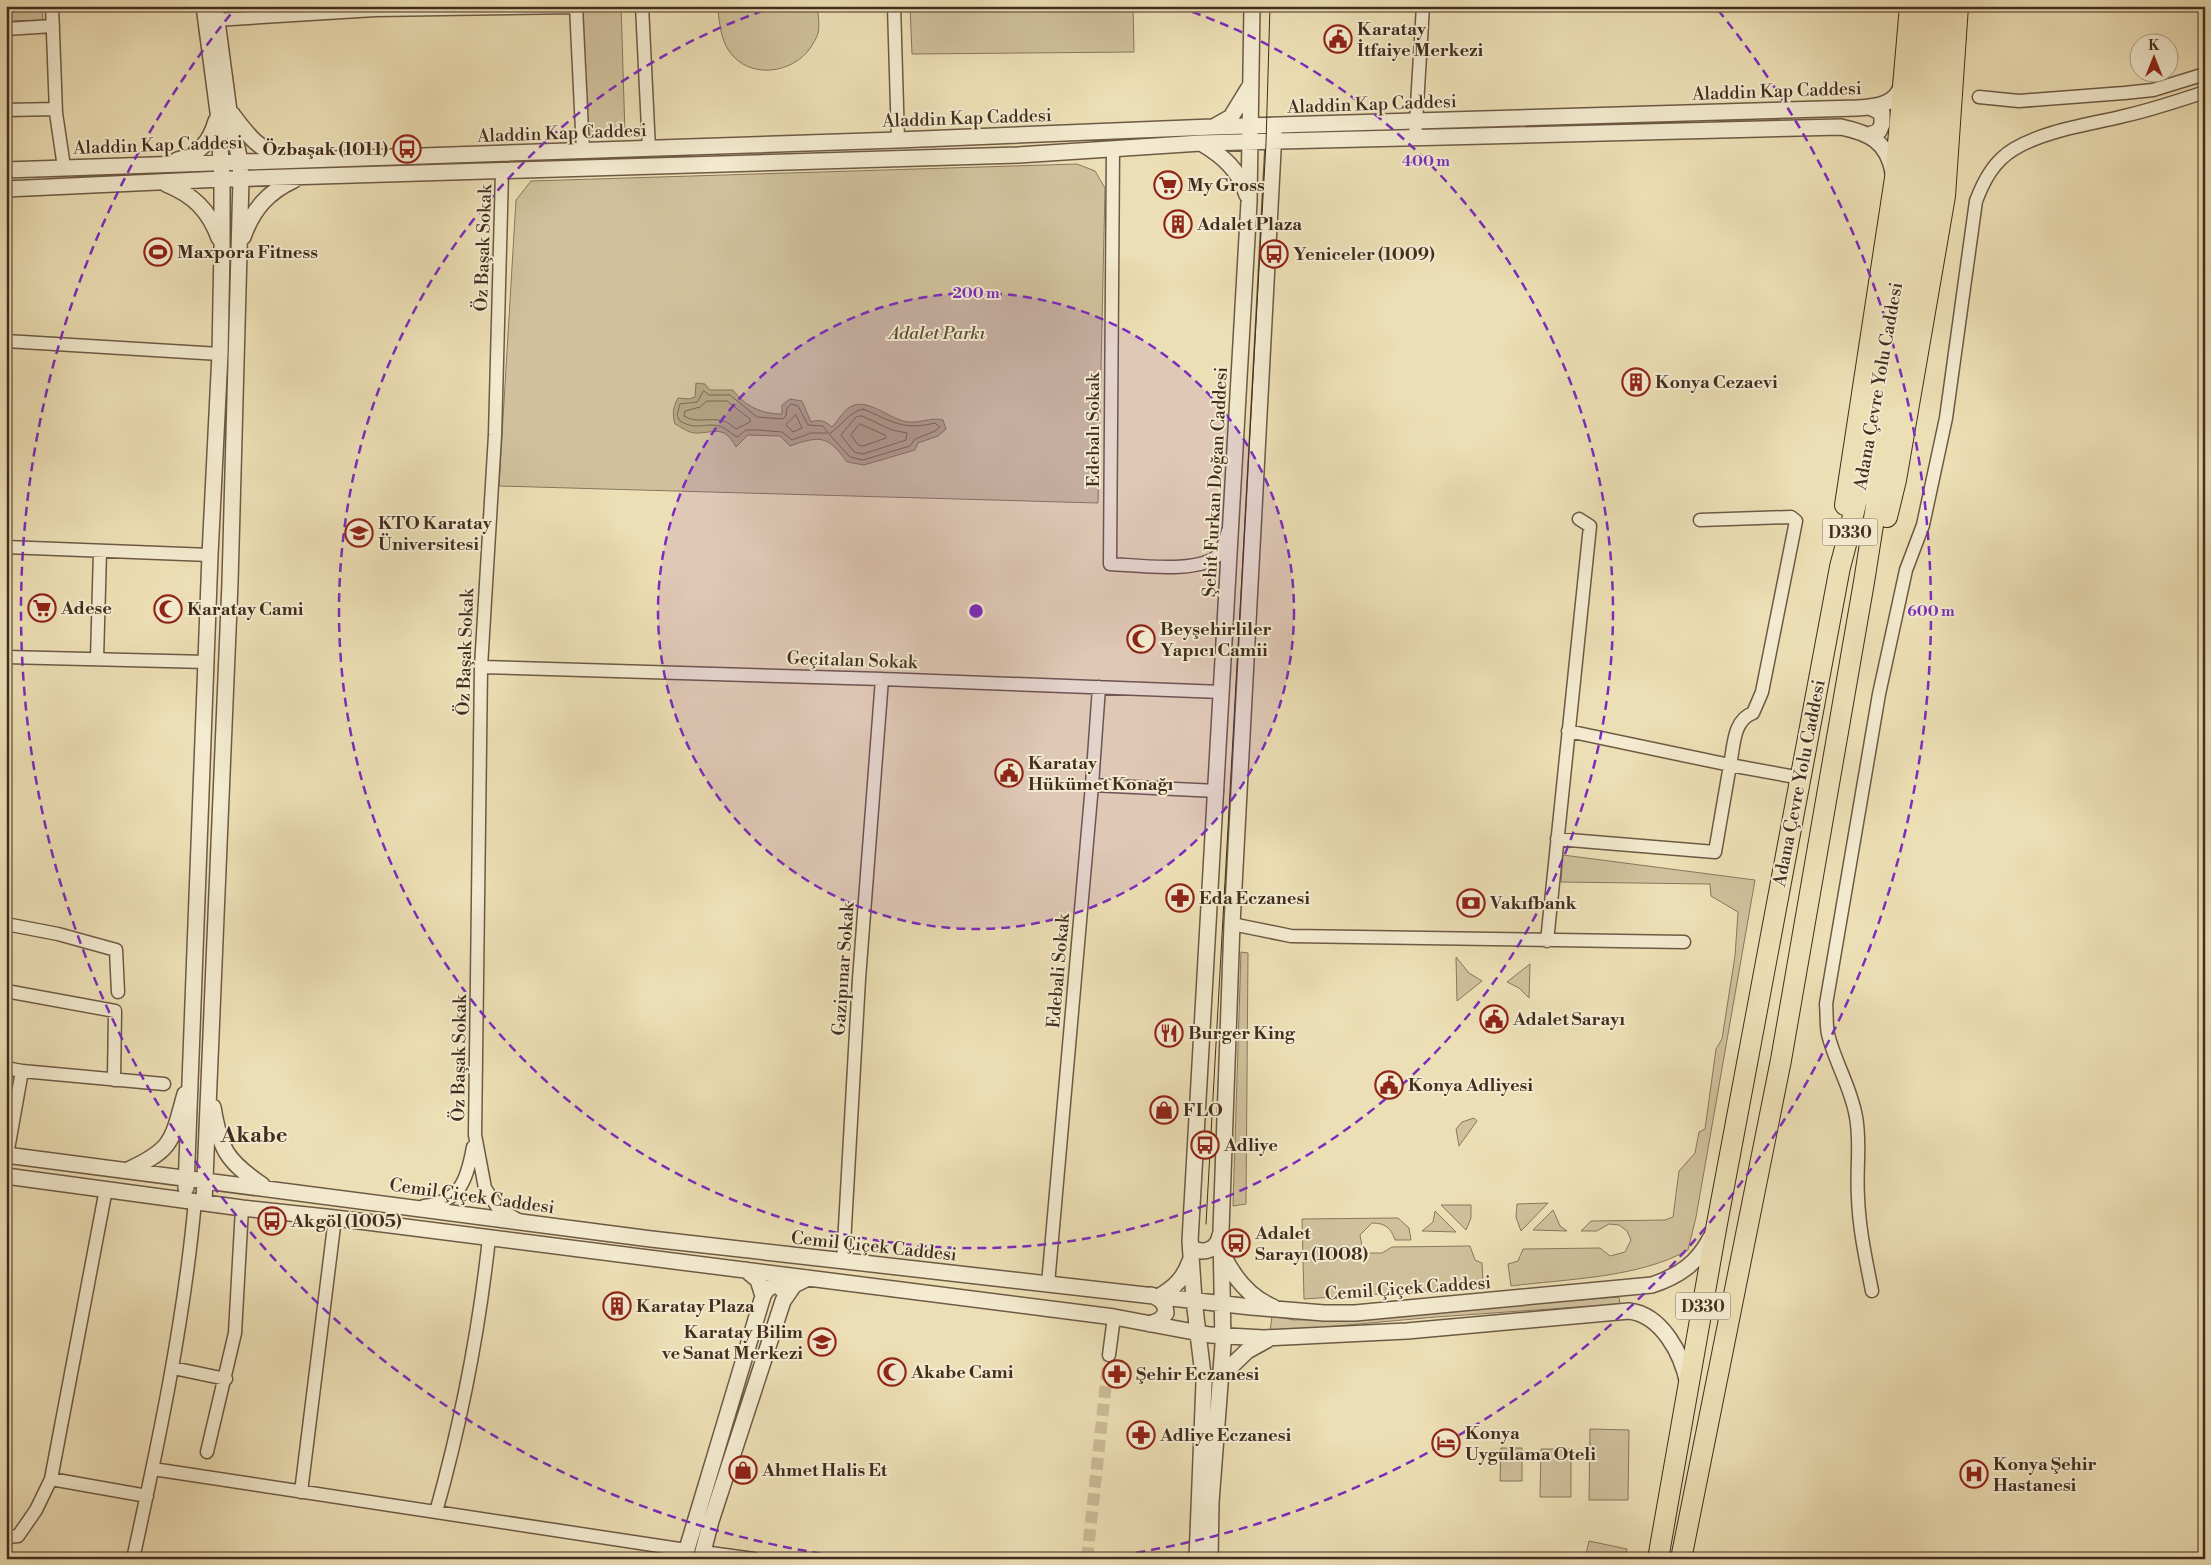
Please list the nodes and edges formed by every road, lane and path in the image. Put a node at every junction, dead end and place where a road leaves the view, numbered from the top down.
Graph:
1 (52, 6) edge
2 (204, 6) edge
3 (642, 6) edge
4 (894, 6) edge
5 (1252, 6) edge
6 (1423, 6) edge
7 (1905, 6) edge
8 (1910, 6) edge
9 (1924, 6) edge
10 (1941, 6) edge
11 (1958, 6) edge
12 (1965, 6) edge
13 (576, 7) edge
14 (215, 13) edge
15 (53, 26) junction
16 (6, 29) edge
17 (1907, 38) junction
18 (1905, 68) junction
19 (2205, 74) edge
20 (1252, 83) junction
21 (2205, 92) edge
22 (1979, 97) dead end
23 (1953, 99) junction
24 (1870, 107) junction
25 (56, 109) junction
26 (6, 110) edge
27 (224, 112) junction
28 (1416, 123) junction
29 (1251, 126) junction
30 (1274, 126) junction
31 (1212, 127) junction
32 (1869, 135) junction
33 (1415, 138) junction
34 (898, 140) junction
35 (1250, 142) junction
36 (1273, 142) junction
37 (1200, 143) junction
38 (1113, 148) junction
39 (649, 149) junction
40 (583, 151) junction
41 (298, 160) junction
42 (221, 162) junction
43 (240, 162) junction
44 (161, 164) junction
45 (64, 167) junction
46 (6, 170) edge
47 (502, 172) junction
48 (298, 178) junction
49 (1895, 178) junction
50 (222, 179) junction
51 (241, 179) junction
52 (162, 182) junction
53 (6, 189) edge
54 (6, 198) edge
55 (1249, 202) junction
56 (222, 248) junction
57 (240, 248) junction
58 (6, 341) edge
59 (220, 354) junction
60 (1579, 519) dead end
61 (1232, 520) junction
62 (1700, 520) dead end
63 (6, 547) edge
64 (100, 551) junction
65 (210, 555) junction
66 (1840, 567) junction
67 (1864, 582) junction
68 (6, 657) edge
69 (97, 659) junction
70 (207, 662) junction
71 (481, 667) junction
72 (882, 679) junction
73 (1099, 687) junction
74 (1222, 692) junction
75 (1568, 731) junction
76 (1730, 765) junction
77 (1801, 778) junction
78 (1092, 785) junction
79 (1217, 791) junction
80 (1557, 839) junction
81 (6, 924) edge
82 (1232, 924) junction
83 (1548, 942) junction
84 (1684, 942) dead end
85 (6, 991) edge
86 (118, 992) dead end
87 (6, 1068) edge
88 (192, 1068) junction
89 (22, 1071) junction
90 (114, 1080) junction
91 (208, 1081) junction
92 (164, 1084) dead end
93 (476, 1135) junction
94 (7, 1155) edge
95 (127, 1170) junction
96 (6, 1176) edge
97 (187, 1178) junction
98 (204, 1179) junction
99 (266, 1187) junction
100 (106, 1189) junction
101 (195, 1201) junction
102 (242, 1208) junction
103 (411, 1208) junction
104 (335, 1218) junction
105 (520, 1222) junction
106 (1716, 1229) junction
107 (1221, 1230) junction
108 (489, 1238) junction
109 (1190, 1241) junction
110 (1221, 1251) junction
111 (1190, 1259) junction
112 (843, 1262) junction
113 (746, 1270) junction
114 (808, 1278) junction
115 (1048, 1284) junction
116 (1628, 1289) junction
117 (1872, 1291) dead end
118 (1193, 1294) junction
119 (786, 1295) junction
120 (1155, 1295) junction
121 (763, 1296) junction
122 (1222, 1304) junction
123 (1279, 1309) junction
124 (1629, 1310) junction
125 (1114, 1317) junction
126 (1150, 1324) junction
127 (1184, 1331) junction
128 (1199, 1334) junction
129 (1223, 1337) junction
130 (1271, 1338) junction
131 (1202, 1353) junction
132 (1109, 1355) tunnel mouth
133 (173, 1368) junction
134 (1220, 1377) junction
135 (226, 1378) junction
136 (1689, 1388) junction
137 (207, 1452) dead end
138 (153, 1469) junction
139 (51, 1478) junction
140 (300, 1492) junction
141 (147, 1496) junction
142 (436, 1512) junction
143 (1688, 1522) junction
144 (6, 1537) edge
145 (685, 1554) edge
146 (702, 1555) edge
147 (133, 1559) edge
148 (754, 1559) edge
149 (1197, 1559) edge
150 (1210, 1559) edge
151 (1657, 1559) edge
152 (1681, 1559) edge
153 (1690, 1559) edge

1 - 15 street
2 - 27 street
3 - 39 street
4 - 34 street
5 - 20 street, Şehit Furkan Doğan Caddesi
6 - 28 street
7 - 17 highway
8 - 17 highway
9 - 66 highway, Adana Çevre Yolu Caddesi / D330
10 - 67 highway, Adana Çevre Yolu Caddesi / D330
11 - 23 highway
12 - 23 highway
13 - 14 street
13 - 40 street
14 - 27 street
15 - 16 street
15 - 25 street
17 - 18 highway
18 - 24 street, Aladdin Kap Caddesi
18 - 49 highway
19 - 22 street
20 - 29 street, Şehit Furkan Doğan Caddesi
20 - 31 street
21 - 117 street
23 - 67 highway
24 - 28 street, Aladdin Kap Caddesi
24 - 32 street
25 - 26 street
25 - 45 street
27 - 41 street
27 - 42 street
27 - 43 street
27 - 44 street
28 - 30 street, Aladdin Kap Caddesi
28 - 33 street
29 - 30 street, Aladdin Kap Caddesi
29 - 31 street, Aladdin Kap Caddesi
29 - 35 street, Şehit Furkan Doğan Caddesi
30 - 36 street
31 - 34 street, Aladdin Kap Caddesi
32 - 33 street, Aladdin Kap Caddesi
32 - 49 street
33 - 36 street, Aladdin Kap Caddesi
34 - 39 street, Aladdin Kap Caddesi
35 - 36 street, Aladdin Kap Caddesi
35 - 37 street, Aladdin Kap Caddesi
35 - 55 street, Şehit Furkan Doğan Caddesi
36 - 82 street
37 - 38 street, Aladdin Kap Caddesi
37 - 55 street
38 - 47 street, Aladdin Kap Caddesi
38 - 61 street, Edebalı Sokak
39 - 40 street, Aladdin Kap Caddesi
40 - 41 street, Aladdin Kap Caddesi
41 - 43 street, Aladdin Kap Caddesi
42 - 43 street, Aladdin Kap Caddesi
42 - 44 street, Aladdin Kap Caddesi
42 - 50 street
43 - 51 street
44 - 45 street, Aladdin Kap Caddesi
45 - 46 street, Aladdin Kap Caddesi
47 - 48 street, Aladdin Kap Caddesi
47 - 71 street, Öz Başak Sokak
48 - 51 street, Aladdin Kap Caddesi
48 - 57 street
49 - 66 highway
50 - 51 street, Aladdin Kap Caddesi
50 - 52 street, Aladdin Kap Caddesi
50 - 56 street
51 - 57 street
52 - 53 street, Aladdin Kap Caddesi
52 - 56 street
53 - 54 street
55 - 61 street, Şehit Furkan Doğan Caddesi
56 - 59 street
57 - 91 street
58 - 59 street
59 - 65 street
60 - 75 street
61 - 74 street, Şehit Furkan Doğan Caddesi
62 - 76 street
63 - 64 street
63 - 65 street
64 - 65 street
64 - 69 street
65 - 70 street
66 - 77 highway, Adana Çevre Yolu Caddesi / D330
67 - 143 highway, Adana Çevre Yolu Caddesi / D330
68 - 69 street
69 - 70 street
70 - 88 street
71 - 72 street, Geçitalan Sokak
71 - 93 street, Öz Başak Sokak
72 - 73 street, Geçitalan Sokak
72 - 112 street, Gazipınar Sokak
73 - 74 street, Geçitalan Sokak
73 - 78 street, Edebali Sokak
74 - 79 street, Şehit Furkan Doğan Caddesi
75 - 76 street
75 - 80 street
76 - 77 street
76 - 80 street
77 - 106 highway, Adana Çevre Yolu Caddesi / D330
78 - 79 street
78 - 115 street, Edebali Sokak
79 - 109 street, Şehit Furkan Doğan Caddesi
80 - 83 street
81 - 86 street
82 - 83 street
82 - 107 street
83 - 84 street
85 - 90 street
87 - 89 street
88 - 95 street
88 - 97 street
89 - 90 street
89 - 94 street
90 - 92 street
91 - 98 street
91 - 99 street
93 - 103 street
93 - 105 street
94 - 95 street, Cemil Çiçek Caddesi
95 - 97 street, Cemil Çiçek Caddesi
96 - 100 street
97 - 98 street, Cemil Çiçek Caddesi
97 - 101 street
98 - 99 street, Cemil Çiçek Caddesi
98 - 101 street
99 - 103 street, Cemil Çiçek Caddesi
100 - 101 street
100 - 139 street
101 - 102 street
101 - 133 street
102 - 104 street
102 - 135 street
103 - 105 street, Cemil Çiçek Caddesi
104 - 108 street
104 - 140 street
105 - 112 street, Cemil Çiçek Caddesi
106 - 116 street, Cemil Çiçek Caddesi
106 - 136 highway, Adana Çevre Yolu Caddesi / D330
107 - 109 street
107 - 110 street
108 - 113 street
108 - 142 street
109 - 111 street, Şehit Furkan Doğan Caddesi
110 - 122 street
110 - 123 street
111 - 118 street, Şehit Furkan Doğan Caddesi
111 - 120 street
112 - 115 street, Cemil Çiçek Caddesi
113 - 114 street
113 - 121 street
114 - 119 street
114 - 125 street
115 - 120 street, Cemil Çiçek Caddesi
116 - 123 street, Cemil Çiçek Caddesi
116 - 124 street
118 - 120 street, Cemil Çiçek Caddesi
118 - 122 street, Cemil Çiçek Caddesi
118 - 128 street, Şehit Furkan Doğan Caddesi
119 - 121 street
119 - 146 street
120 - 126 street
121 - 145 street
122 - 123 street, Cemil Çiçek Caddesi
122 - 129 street
124 - 130 street
124 - 136 street
125 - 126 street
125 - 132 street
126 - 127 street
127 - 128 street
127 - 131 street
128 - 129 street
128 - 131 street, Şehit Furkan Doğan Caddesi
129 - 130 street
129 - 134 street
130 - 134 street
131 - 149 street, Şehit Furkan Doğan Caddesi
133 - 135 street
133 - 138 street
134 - 150 street
135 - 137 street
136 - 151 highway, Adana Çevre Yolu Caddesi / D330
138 - 140 street
138 - 141 street
139 - 141 street
139 - 144 street
140 - 142 street
141 - 147 street
142 - 145 street
143 - 152 highway, Adana Çevre Yolu Caddesi / D330
143 - 153 highway
146 - 148 street

